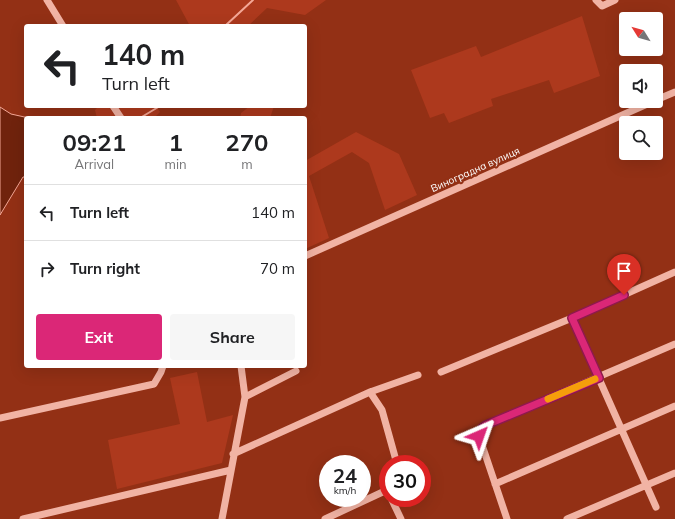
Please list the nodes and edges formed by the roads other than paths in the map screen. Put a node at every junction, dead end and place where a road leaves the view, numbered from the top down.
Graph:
1 (47, 0) edge
2 (596, 0) edge
3 (615, 0) edge
4 (62, 24) edge
5 (675, 92) edge
6 (663, 97) edge
7 (639, 108) edge
8 (307, 255) edge
9 (675, 272) edge
10 (572, 318) junction
11 (675, 344) edge
12 (162, 368) edge
13 (241, 368) edge
14 (296, 371) dead end
15 (441, 372) dead end
16 (418, 375) dead end
17 (599, 378) junction
18 (370, 392) junction
19 (245, 396) junction
20 (675, 406) edge
21 (0, 418) edge
22 (621, 430) junction
23 (234, 454) junction
24 (394, 455) edge
25 (231, 470) junction
26 (675, 473) edge
27 (495, 484) junction
28 (646, 486) junction
29 (379, 494) edge
30 (395, 507) edge
31 (656, 507) dead end
32 (23, 519) edge
33 (222, 519) edge
34 (325, 519) edge
35 (401, 519) edge
36 (507, 519) edge
37 (567, 519) edge

1 - 4 street
2 - 3 street
5 - 6 street, Виноградна вулиця
7 - 8 street, Виноградна вулиця
9 - 10 street
10 - 15 street
10 - 17 street
11 - 17 street
12 - 21 street
13 - 19 street
14 - 19 street
16 - 18 street
17 - 22 street
17 - 27 street
18 - 23 street
18 - 24 street
19 - 23 street
20 - 22 street
22 - 27 street
22 - 28 street
23 - 25 street
25 - 32 street
25 - 33 street
26 - 28 street
27 - 36 street
28 - 31 street
28 - 37 street
29 - 34 street
30 - 35 street

